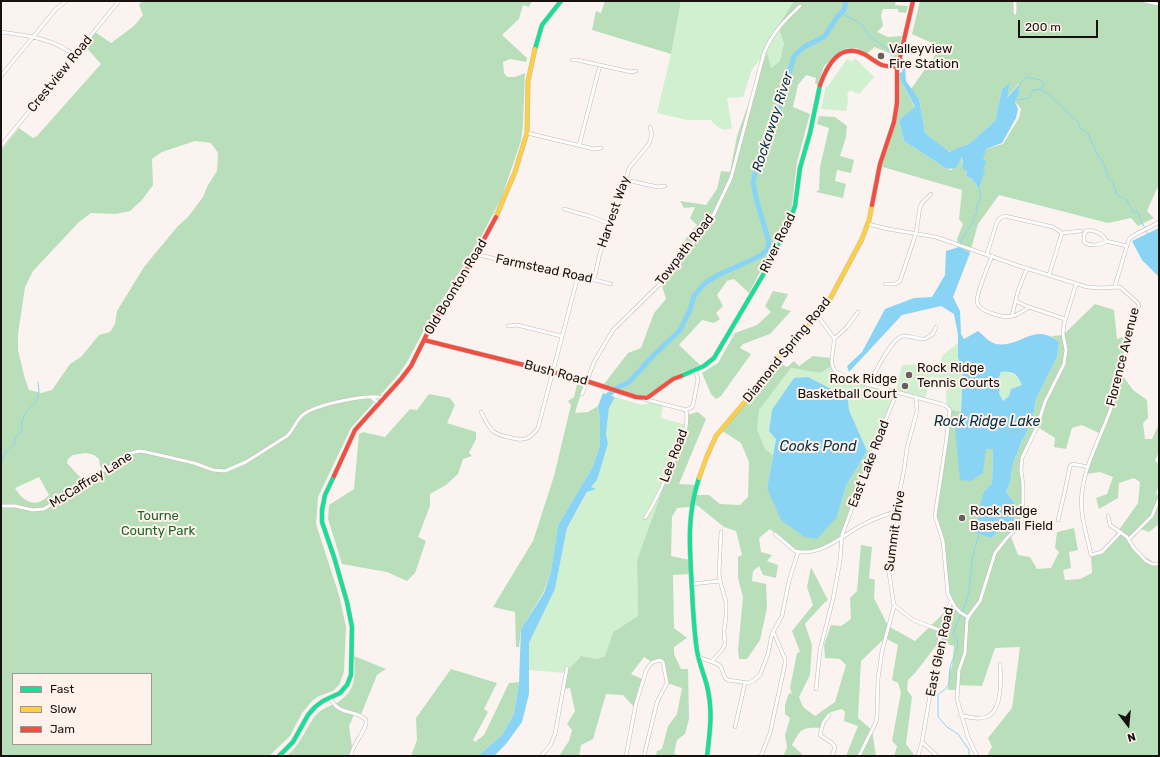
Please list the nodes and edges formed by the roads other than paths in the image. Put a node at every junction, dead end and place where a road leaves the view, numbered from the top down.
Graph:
1 (66, 1) edge
2 (118, 1) edge
3 (561, 1) edge
4 (913, 1) edge
5 (1015, 1) edge
6 (1145, 1) edge
7 (1157, 4) dead end
8 (800, 6) dead end
9 (1015, 13) dead end
10 (1, 32) edge
11 (32, 38) junction
12 (75, 56) junction
13 (572, 60) dead end
14 (899, 64) junction
15 (600, 65) junction
16 (636, 71) dead end
17 (1, 76) edge
18 (650, 127) dead end
19 (527, 133) junction
20 (1, 146) edge
21 (579, 146) junction
22 (601, 148) dead end
23 (626, 180) junction
24 (665, 186) dead end
25 (931, 194) dead end
26 (564, 208) dead end
27 (1159, 222) edge
28 (610, 224) junction
29 (868, 224) junction
30 (1081, 231) dead end
31 (916, 233) junction
32 (1062, 234) junction
33 (1106, 241) junction
34 (1127, 246) junction
35 (476, 254) junction
36 (987, 254) junction
37 (992, 256) junction
38 (1027, 268) junction
39 (1049, 275) junction
40 (578, 276) junction
41 (594, 280) junction
42 (611, 284) dead end
43 (885, 284) dead end
44 (1076, 284) junction
45 (1115, 286) junction
46 (1016, 301) junction
47 (1030, 307) junction
48 (858, 312) dead end
49 (818, 315) junction
50 (1012, 316) junction
51 (1065, 319) junction
52 (508, 326) dead end
53 (936, 327) dead end
54 (561, 336) junction
55 (834, 339) junction
56 (424, 340) junction
57 (695, 370) junction
58 (553, 371) junction
59 (587, 381) junction
60 (869, 384) junction
61 (897, 392) junction
62 (582, 394) dead end
63 (371, 397) junction
64 (916, 397) junction
65 (383, 398) junction
66 (641, 398) junction
67 (378, 403) junction
68 (686, 410) junction
69 (481, 412) dead end
70 (1088, 467) junction
71 (1159, 499) edge
72 (1, 506) edge
73 (897, 511) junction
74 (1108, 516) dead end
75 (645, 518) dead end
76 (1058, 520) dead end
77 (721, 532) dead end
78 (1121, 532) junction
79 (775, 534) dead end
80 (842, 537) junction
81 (1129, 538) junction
82 (798, 552) junction
83 (1159, 564) edge
84 (720, 581) junction
85 (692, 584) junction
86 (951, 601) junction
87 (894, 605) junction
88 (966, 616) junction
89 (774, 631) junction
90 (942, 631) junction
91 (698, 657) junction
92 (712, 661) junction
93 (1000, 664) dead end
94 (567, 668) dead end
95 (745, 683) junction
96 (816, 690) dead end
97 (330, 698) junction
98 (829, 714) dead end
99 (960, 715) junction
100 (735, 727) dead end
101 (922, 742) junction
102 (279, 756) edge
103 (351, 756) edge
104 (541, 756) edge
105 (626, 756) edge
106 (644, 756) edge
107 (707, 756) edge
108 (761, 756) edge
109 (832, 756) edge
110 (859, 756) edge
111 (918, 756) edge
112 (937, 756) edge
113 (976, 756) edge

1 - 11 street
2 - 12 street, Crestview Road
3 - 19 street, Old Boonton Road
4 - 14 street, Diamond Spring Road
5 - 9 street
6 - 7 street
8 - 59 street, Towpath Road
10 - 11 street
11 - 12 street
11 - 17 street
12 - 20 street, Crestview Road
13 - 15 street
14 - 29 street, Diamond Spring Road
14 - 57 street, River Road
15 - 16 street
15 - 21 street
18 - 23 street, Harvest Way
19 - 21 street
19 - 35 street, Old Boonton Road
21 - 22 street
23 - 24 street
23 - 28 street, Harvest Way
25 - 31 street
26 - 28 street
27 - 34 street
28 - 41 street, Harvest Way
29 - 31 street
29 - 49 street, Diamond Spring Road
30 - 32 street
31 - 36 street
31 - 43 street
32 - 36 street
32 - 39 street
33 - 33 street
33 - 34 street
34 - 45 street
35 - 40 street, Farmstead Road
35 - 56 street, Old Boonton Road
36 - 37 street
37 - 38 street
37 - 50 street
38 - 39 street
38 - 46 street
39 - 44 street
40 - 41 street, Farmstead Road
40 - 54 street
41 - 42 street, Farmstead Road
44 - 45 street
44 - 51 street
45 - 70 street, Florence Avenue
46 - 47 street
46 - 50 street
47 - 50 street
47 - 51 street
48 - 55 street
49 - 55 street
49 - 85 street, Diamond Spring Road
51 - 88 street
52 - 54 street
53 - 60 street
54 - 58 street
55 - 60 street
56 - 58 street, Bush Road
56 - 65 street, Old Boonton Road
57 - 66 street, River Road
57 - 68 street, Lee Road
58 - 59 street, Bush Road
58 - 69 street
59 - 62 street, Towpath Road
59 - 66 street, Bush Road
60 - 61 street
61 - 64 street
61 - 80 street, East Lake Road
63 - 65 street, McCaffrey Lane
63 - 67 street
63 - 72 street, McCaffrey Lane
64 - 73 street, Summit Drive
64 - 86 street, East Glen Road
65 - 67 street, Old Boonton Road
66 - 68 street, Bush Road
67 - 97 street, Old Boonton Road
68 - 75 street, Lee Road
70 - 76 street
70 - 78 street, Florence Avenue
71 - 81 street
73 - 80 street
73 - 87 street, Summit Drive
74 - 78 street
77 - 84 street
78 - 81 street
79 - 82 street
80 - 82 street
80 - 96 street, East Lake Road
81 - 83 street
82 - 89 street
84 - 85 street
84 - 92 street
85 - 91 street, Diamond Spring Road
86 - 88 street
86 - 90 street, East Glen Road
87 - 90 street
87 - 110 street, Summit Drive
88 - 99 street
89 - 95 street
89 - 108 street
90 - 101 street, East Glen Road
91 - 92 street
91 - 107 street, Diamond Spring Road
92 - 95 street
93 - 99 street
94 - 104 street
95 - 100 street
97 - 102 street, Old Boonton Road
97 - 103 street
98 - 109 street
99 - 113 street
101 - 111 street, East Glen Road
101 - 112 street
105 - 106 street

